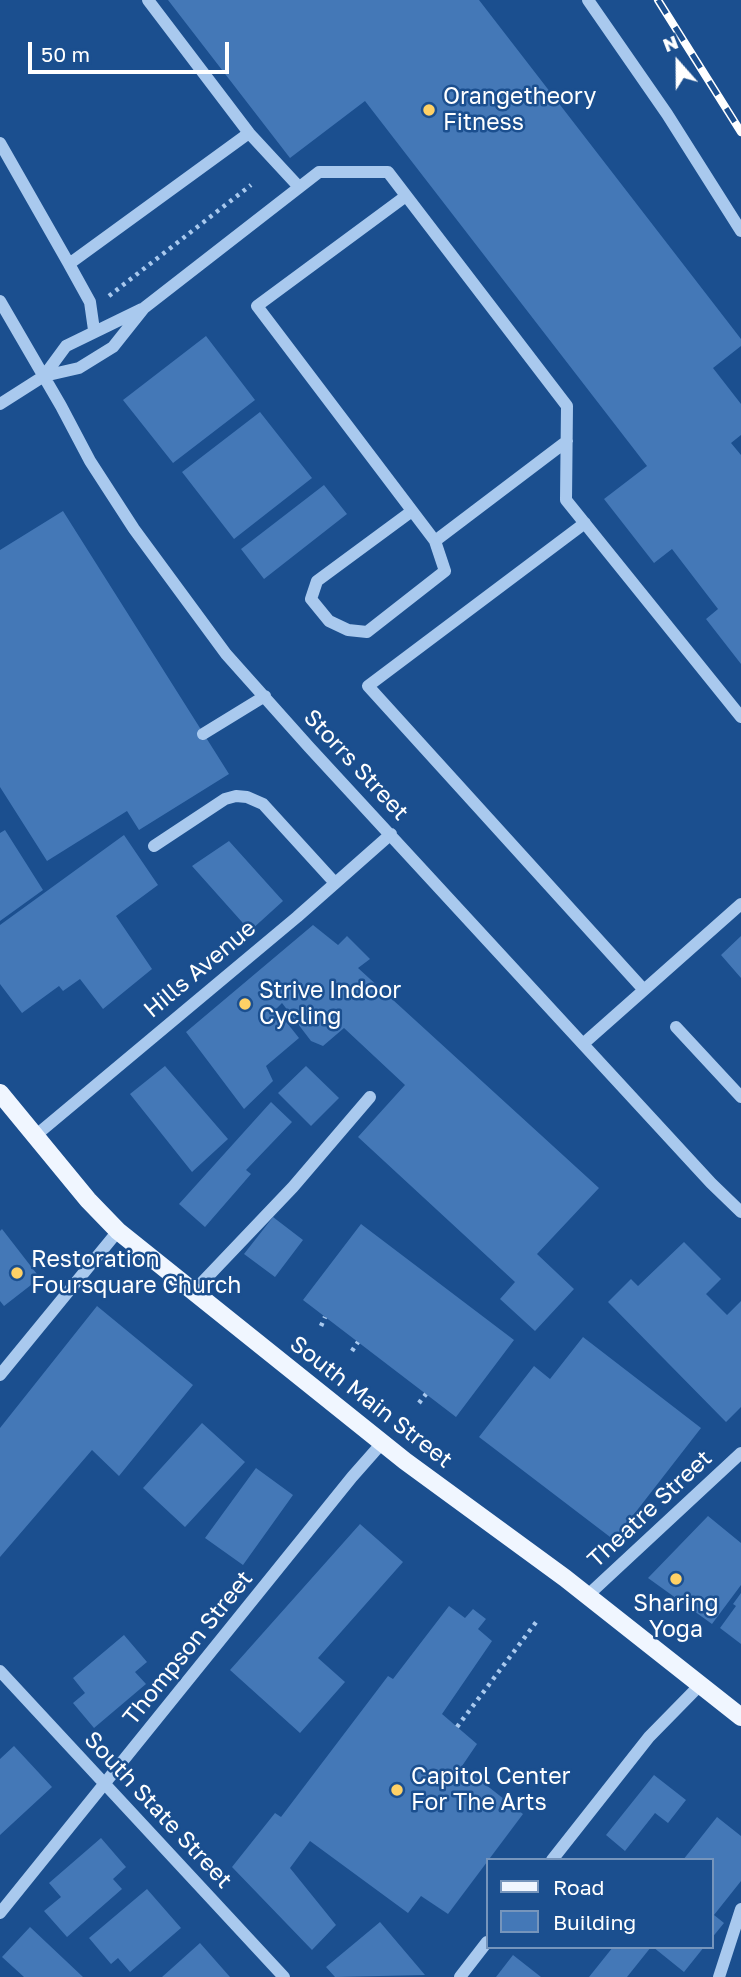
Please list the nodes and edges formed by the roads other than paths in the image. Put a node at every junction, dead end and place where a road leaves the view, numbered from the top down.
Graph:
1 (148, 0) edge
2 (588, 0) edge
3 (249, 133) junction
4 (0, 143) edge
5 (299, 187) junction
6 (406, 196) junction
7 (741, 231) edge
8 (69, 264) junction
9 (0, 301) edge
10 (144, 308) junction
11 (94, 330) junction
12 (44, 376) junction
13 (0, 404) edge
14 (567, 441) junction
15 (412, 511) junction
16 (585, 523) junction
17 (435, 541) junction
18 (265, 696) junction
19 (741, 717) edge
20 (203, 734) dead end
21 (391, 834) junction
22 (154, 846) dead end
23 (335, 883) junction
24 (741, 904) edge
25 (645, 990) junction
26 (676, 1027) dead end
27 (583, 1045) junction
28 (0, 1093) edge
29 (370, 1097) dead end
30 (741, 1097) edge
31 (35, 1136) junction
32 (741, 1212) edge
33 (118, 1231) junction
34 (193, 1292) junction
35 (0, 1375) edge
36 (382, 1443) junction
37 (741, 1453) edge
38 (587, 1595) junction
39 (0, 1671) edge
40 (700, 1685) junction
41 (741, 1717) edge
42 (105, 1784) junction
43 (554, 1858) edge
44 (741, 1909) edge
45 (0, 1913) edge
46 (486, 1943) edge
47 (284, 1977) edge
48 (460, 1977) edge
49 (721, 1977) edge

1 - 3 street
2 - 7 street
3 - 5 street
3 - 8 street
4 - 8 street
5 - 6 street
5 - 10 street
6 - 14 street
6 - 15 street
8 - 11 street
9 - 12 street, Storrs Street
10 - 11 street
10 - 12 street
11 - 12 street
12 - 13 street
12 - 18 street, Storrs Street
14 - 16 street
14 - 17 street
15 - 17 street
15 - 17 street
16 - 19 street
16 - 25 street
18 - 20 street
18 - 21 street, Storrs Street
21 - 23 street, Hills Avenue
21 - 27 street, Storrs Street
22 - 23 street
23 - 31 street, Hills Avenue
24 - 25 street
25 - 27 street
26 - 30 street
27 - 32 street, Storrs Street
28 - 31 main road, South Main Street
29 - 34 street
31 - 33 main road, South Main Street
33 - 34 main road, South Main Street
33 - 35 street
34 - 36 main road, South Main Street
36 - 38 main road, South Main Street
36 - 42 street, Thompson Street
37 - 38 street, Theatre Street
38 - 40 main road, South Main Street
39 - 42 street, South State Street
40 - 41 main road, South Main Street
40 - 43 street
42 - 45 street, Thompson Street
42 - 47 street, South State Street
44 - 49 street
46 - 48 street

